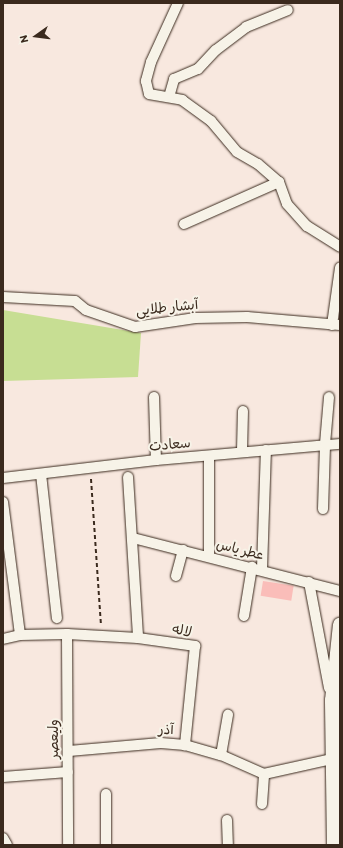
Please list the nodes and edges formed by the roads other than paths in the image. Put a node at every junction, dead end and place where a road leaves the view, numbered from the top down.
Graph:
1 (178, 3) edge
2 (288, 10) dead end
3 (169, 97) junction
4 (279, 182) junction
5 (184, 224) dead end
6 (340, 247) edge
7 (340, 268) edge
8 (3, 297) edge
9 (336, 325) edge
10 (154, 397) dead end
11 (329, 397) dead end
12 (243, 411) dead end
13 (325, 444) junction
14 (340, 444) edge
15 (266, 450) junction
16 (242, 451) junction
17 (209, 456) junction
18 (156, 460) junction
19 (41, 474) junction
20 (128, 477) dead end
21 (3, 478) edge
22 (3, 502) edge
23 (323, 509) dead end
24 (133, 538) junction
25 (183, 550) junction
26 (209, 556) junction
27 (257, 568) junction
28 (176, 576) dead end
29 (309, 582) junction
30 (340, 591) edge
31 (244, 616) dead end
32 (57, 618) dead end
33 (340, 624) edge
34 (67, 634) junction
35 (20, 635) junction
36 (138, 638) junction
37 (3, 639) edge
38 (338, 641) edge
39 (332, 700) junction
40 (228, 715) dead end
41 (185, 745) junction
42 (69, 751) junction
43 (221, 755) junction
44 (332, 759) junction
45 (68, 772) junction
46 (264, 774) junction
47 (3, 777) edge
48 (106, 794) dead end
49 (262, 804) dead end
50 (227, 820) dead end
51 (3, 838) edge
52 (7, 845) edge
53 (68, 845) edge
54 (106, 845) edge
55 (228, 845) edge
56 (334, 845) edge

1 - 3 street
2 - 3 street
3 - 4 street
4 - 5 street
4 - 6 street
7 - 9 street
8 - 9 street, آبشار طلایی
10 - 18 street
11 - 13 street
12 - 16 street
13 - 14 street, سعادت
13 - 15 street, سعادت
13 - 23 street
15 - 16 street, سعادت
15 - 27 street
16 - 17 street, سعادت
17 - 18 street, سعادت
17 - 26 street
18 - 19 street, سعادت
19 - 21 street, سعادت
19 - 32 street
20 - 24 street
22 - 35 street
24 - 25 street, عطر یاس
24 - 36 street
25 - 26 street, عطر یاس
25 - 28 street
26 - 27 street, عطر یاس
27 - 29 street, عطر یاس
27 - 31 street
29 - 30 street, عطر یاس
29 - 39 street
33 - 38 main road
34 - 35 street, لاله
34 - 36 street, لاله
34 - 42 street, ولیعصر
35 - 37 street, لاله
36 - 41 street, لاله
38 - 39 main road
39 - 44 main road
40 - 43 street
41 - 42 street, آذر
41 - 43 street, آذر
42 - 45 street, ولیعصر
43 - 46 street, آذر
44 - 46 street
44 - 56 main road
45 - 47 street
45 - 53 street, ولیعصر
46 - 49 street
48 - 54 street
50 - 55 street
51 - 52 street

